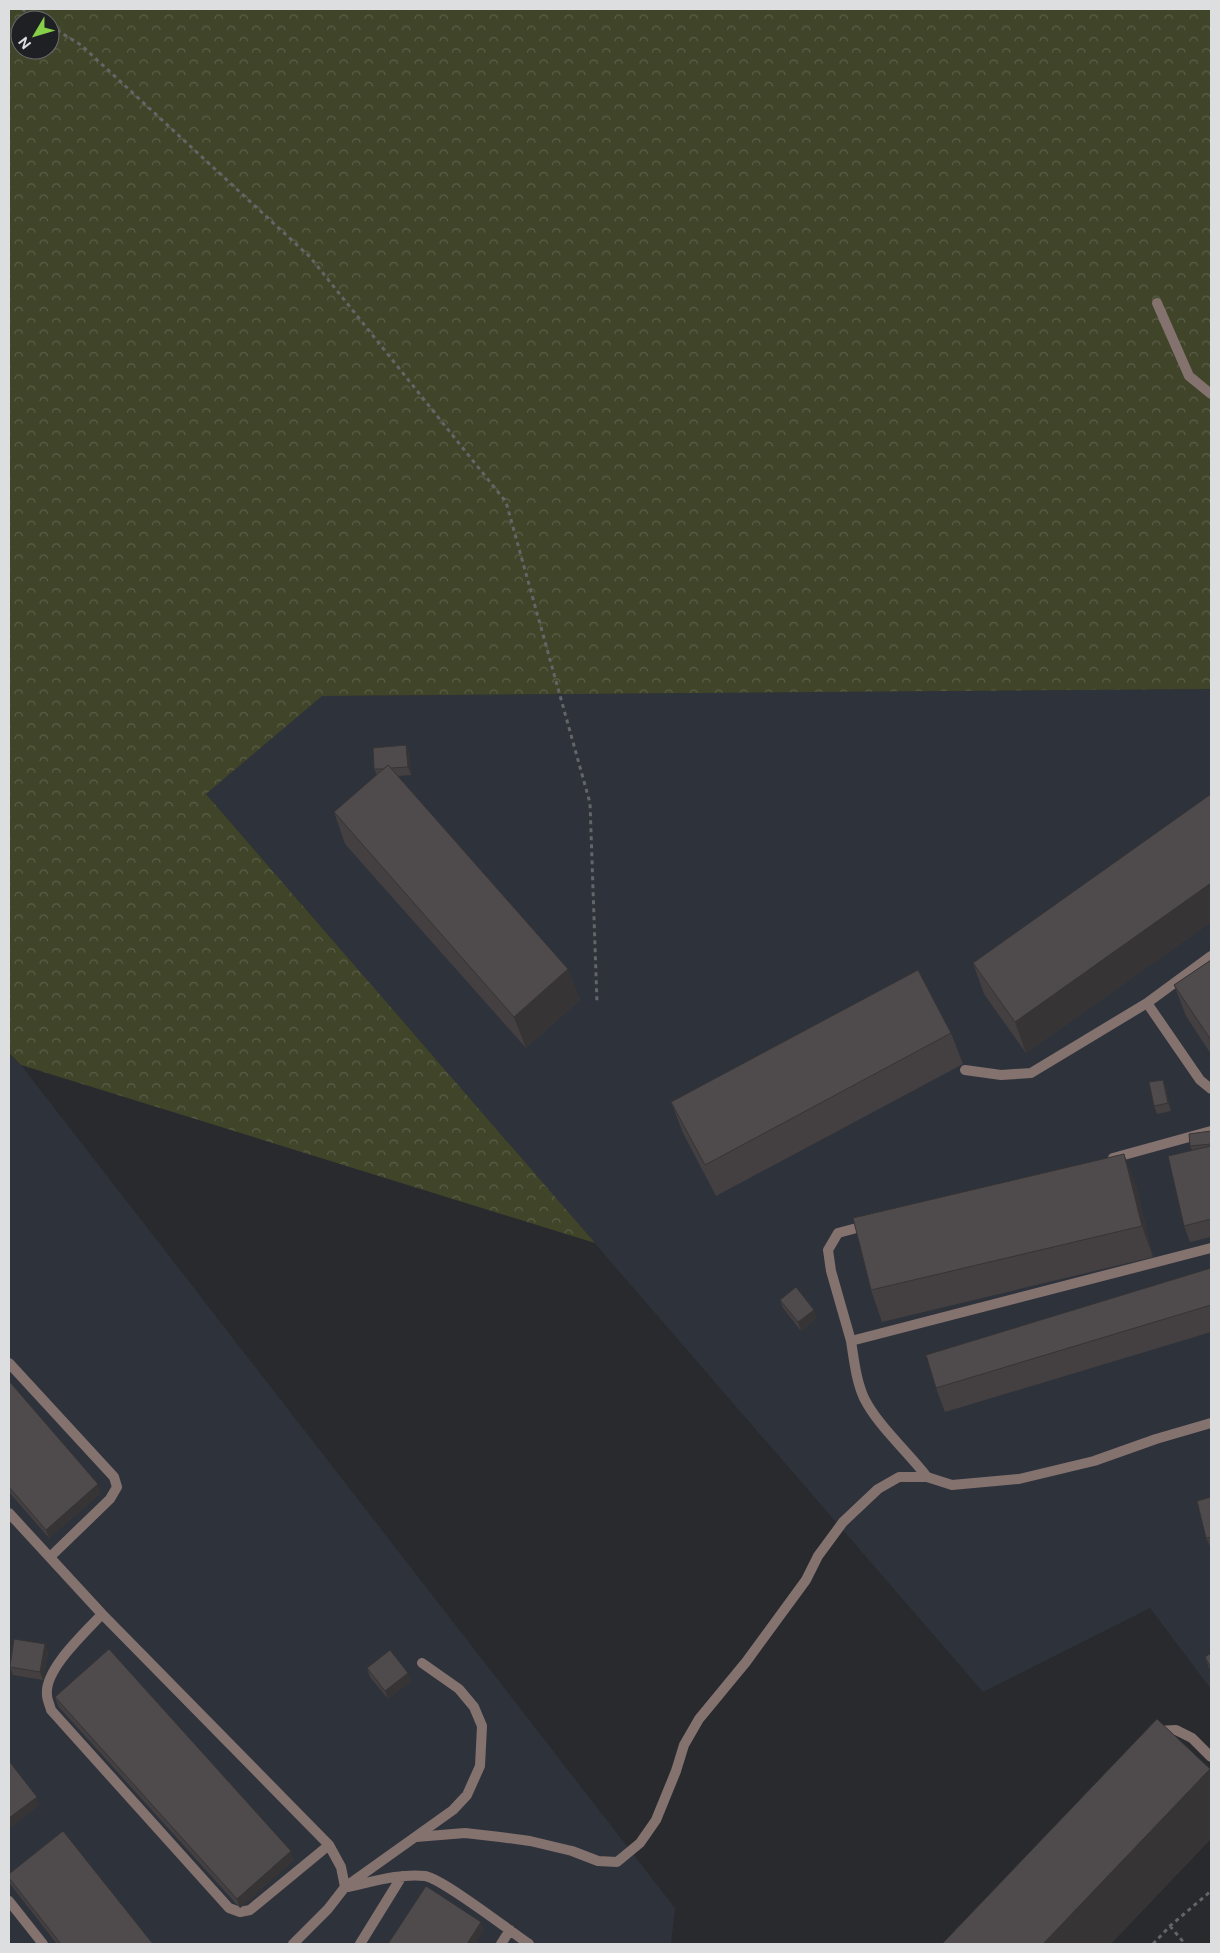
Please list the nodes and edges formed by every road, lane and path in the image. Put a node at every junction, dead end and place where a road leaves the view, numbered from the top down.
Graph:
1 (60, 32) edge
2 (1157, 303) dead end
3 (1211, 394) edge
4 (1211, 956) edge
5 (597, 1003) dead end
6 (1147, 1003) junction
7 (965, 1070) dead end
8 (1211, 1089) edge
9 (1211, 1131) edge
10 (1106, 1160) edge
11 (876, 1223) edge
12 (1211, 1248) edge
13 (851, 1341) junction
14 (9, 1363) edge
15 (1211, 1423) edge
16 (927, 1477) junction
17 (9, 1513) edge
18 (50, 1557) junction
19 (102, 1614) junction
20 (422, 1663) dead end
21 (1149, 1739) edge
22 (1211, 1757) edge
23 (416, 1837) junction
24 (329, 1845) junction
25 (402, 1876) junction
26 (344, 1887) junction
27 (1211, 1890) edge
28 (9, 1902) edge
29 (1170, 1926) junction
30 (510, 1930) junction
31 (43, 1944) edge
32 (293, 1944) edge
33 (360, 1944) edge
34 (501, 1944) edge
35 (529, 1944) edge
36 (1153, 1944) edge
37 (1185, 1944) edge

1 - 5 path
2 - 3 street
4 - 6 street
6 - 7 street
6 - 8 street
9 - 10 street
11 - 13 street
12 - 13 street
13 - 16 street
14 - 18 street
15 - 16 street
16 - 23 street
17 - 18 street
18 - 19 street
19 - 24 street
19 - 24 street
20 - 23 street
21 - 22 street
23 - 26 street
24 - 26 street
25 - 26 street
25 - 30 street
25 - 33 street
26 - 32 street
27 - 29 path
28 - 31 street
29 - 36 path
29 - 37 path
30 - 34 street
30 - 35 street

